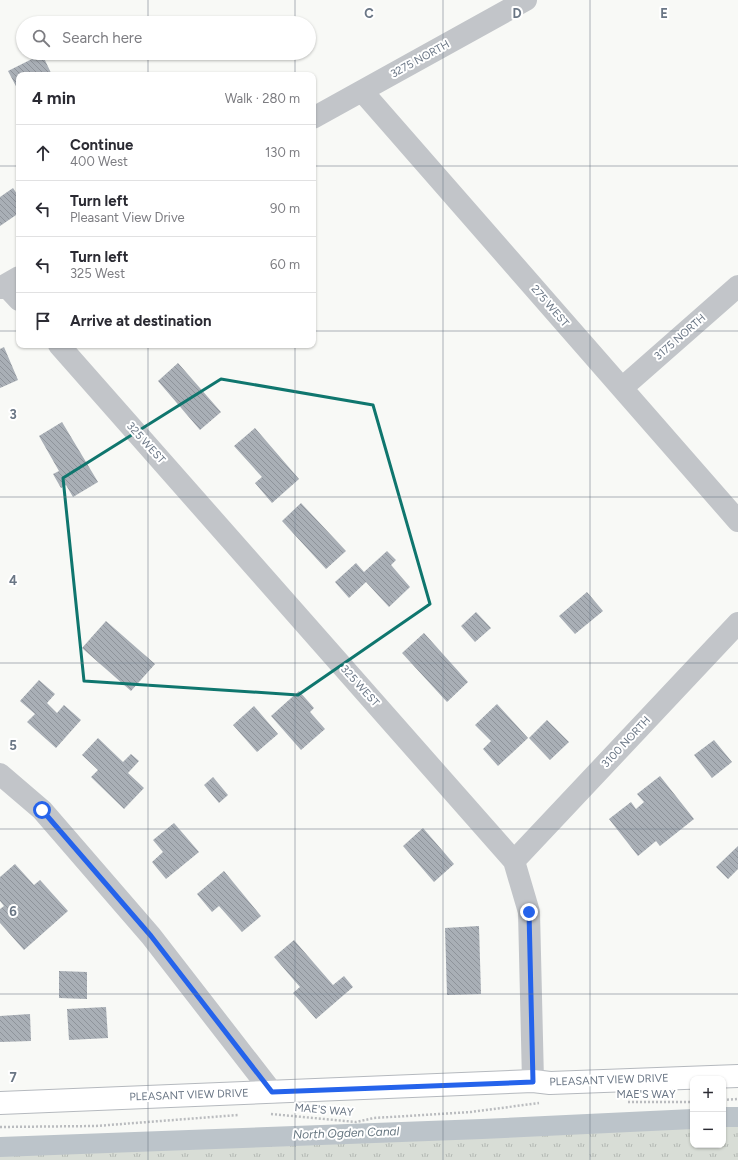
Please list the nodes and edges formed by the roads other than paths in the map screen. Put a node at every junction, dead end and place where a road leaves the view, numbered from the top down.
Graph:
1 (526, 0) edge
2 (362, 91) junction
3 (316, 116) edge
4 (738, 286) edge
5 (62, 348) edge
6 (622, 388) junction
7 (738, 521) edge
8 (738, 623) edge
9 (0, 774) edge
10 (514, 861) junction
11 (738, 1076) edge
12 (533, 1082) junction
13 (272, 1092) junction
14 (0, 1103) edge

1 - 2 street, 3275 NORTH
2 - 3 street, 3275 NORTH
2 - 6 street, 275 WEST
4 - 6 street, 3175 NORTH
5 - 10 street, 325 WEST
6 - 7 street, 275 WEST
8 - 10 street, 3100 NORTH
9 - 13 street
10 - 12 street, 325 WEST
11 - 12 street, PLEASANT VIEW DRIVE
12 - 13 street, PLEASANT VIEW DRIVE
13 - 14 street, PLEASANT VIEW DRIVE

